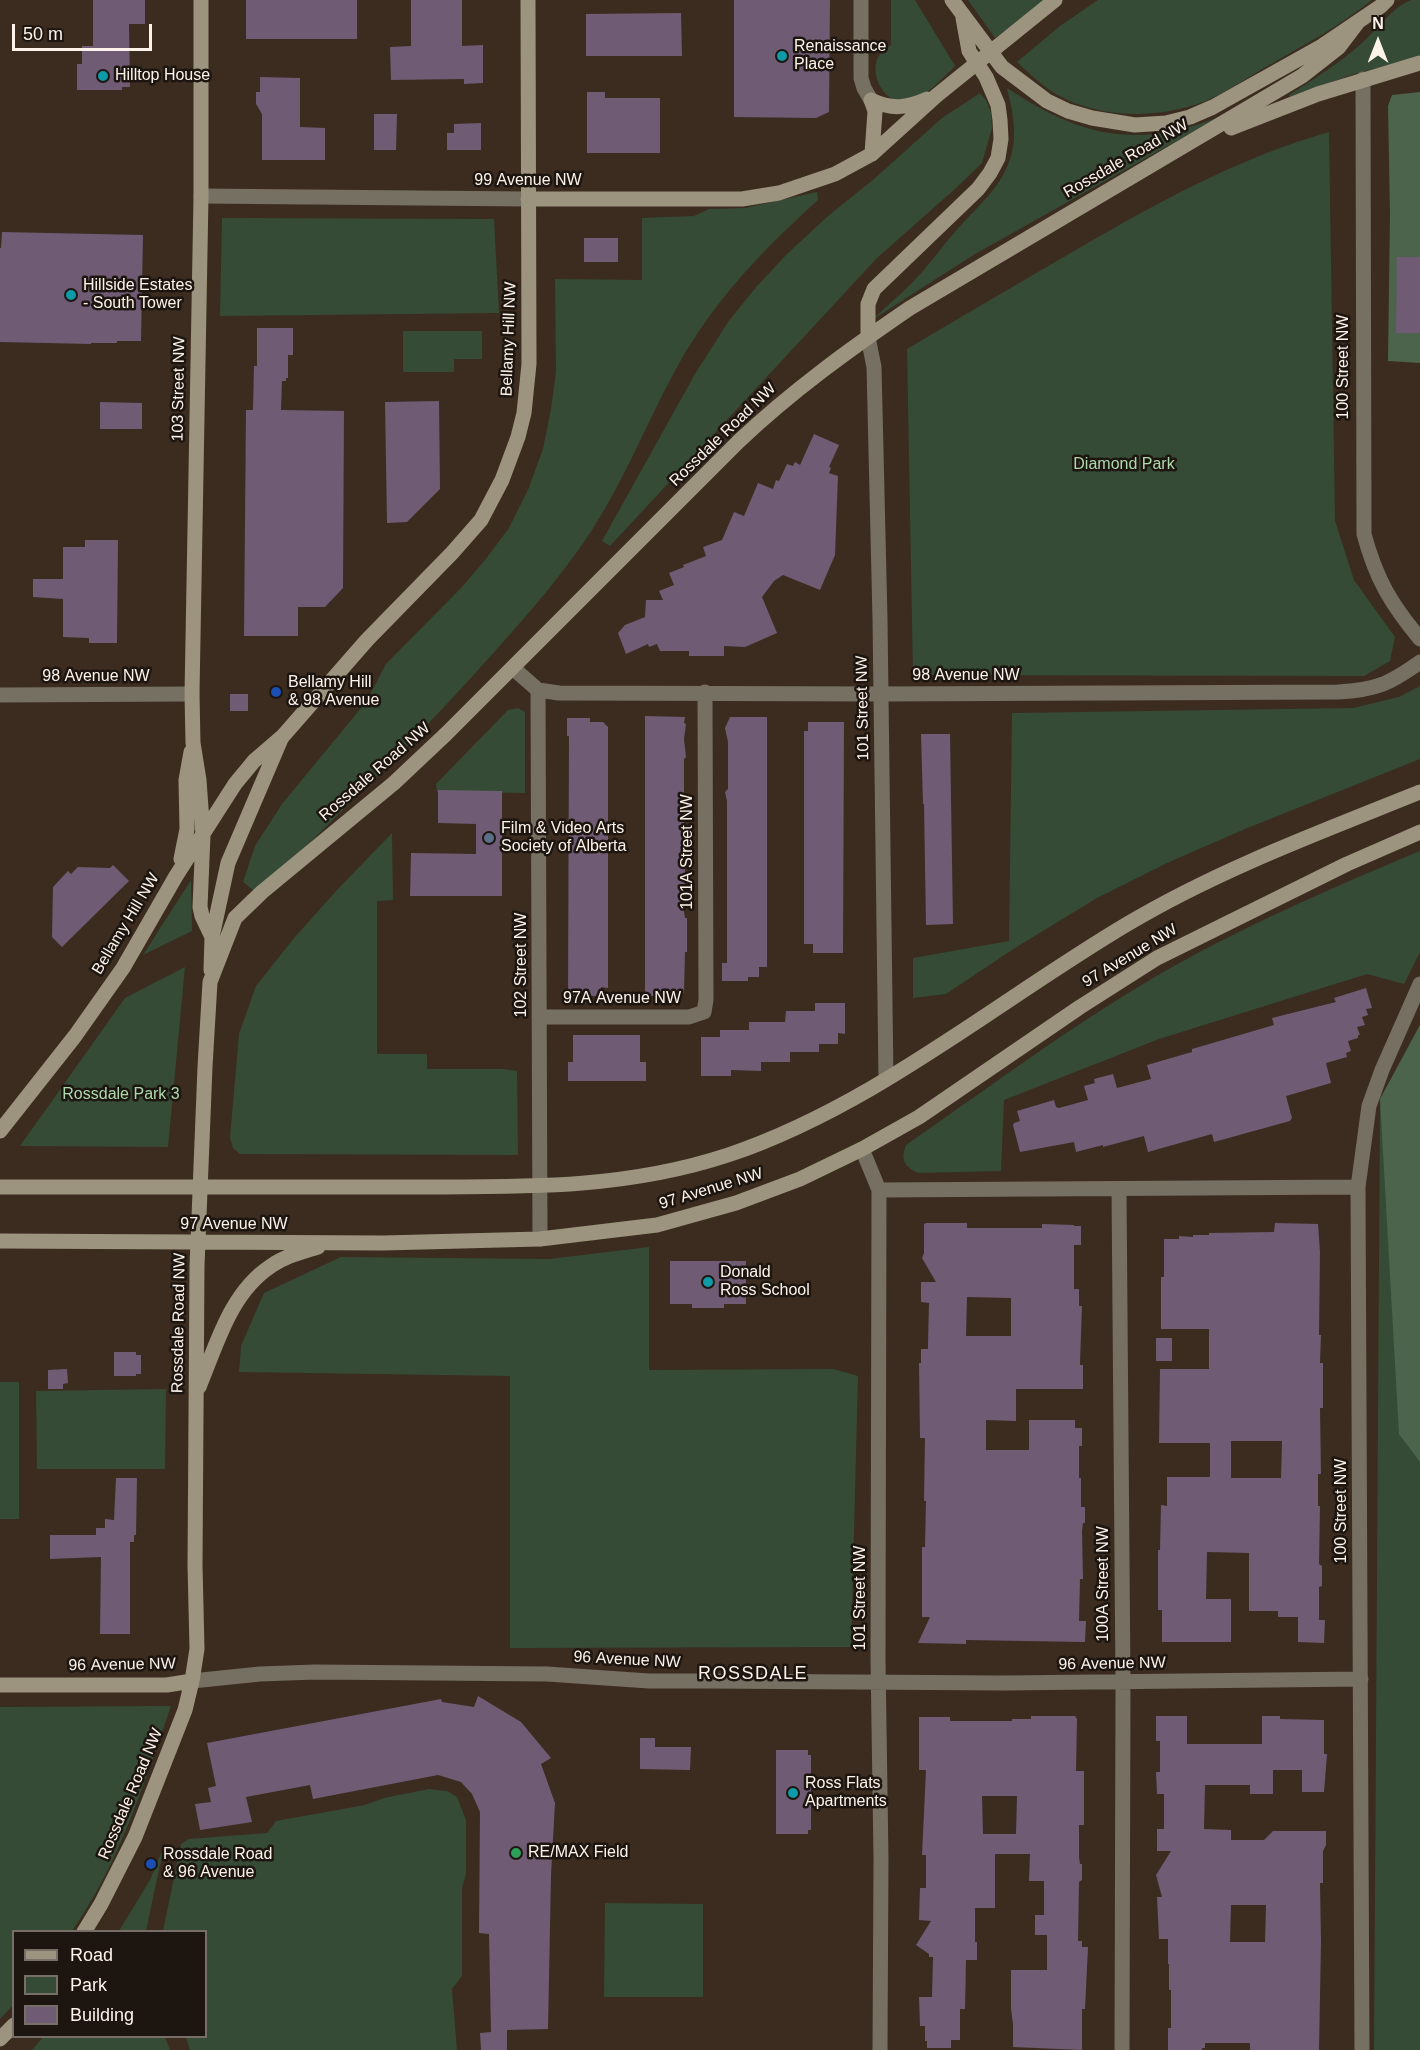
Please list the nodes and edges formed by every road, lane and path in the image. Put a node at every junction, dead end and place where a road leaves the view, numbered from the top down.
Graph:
1 (201, 0) edge
2 (528, 0) edge
3 (861, 0) edge
4 (952, 0) edge
5 (1055, 0) edge
6 (1387, 0) edge
7 (963, 15) junction
8 (1358, 22) junction
9 (1420, 63) edge
10 (1363, 79) junction
11 (936, 96) junction
12 (871, 100) junction
13 (1181, 149) junction
14 (872, 154) junction
15 (201, 196) junction
16 (528, 199) junction
17 (868, 337) junction
18 (1420, 639) edge
19 (1420, 662) edge
20 (514, 669) junction
21 (538, 690) junction
22 (705, 693) junction
23 (192, 694) junction
24 (880, 694) junction
25 (0, 695) edge
26 (283, 736) junction
27 (193, 743) junction
28 (1420, 792) edge
29 (1420, 832) edge
30 (203, 835) junction
31 (176, 876) junction
32 (212, 937) junction
33 (210, 982) junction
34 (1420, 984) edge
35 (704, 1012) joint
36 (540, 1017) junction
37 (886, 1079) junction
38 (0, 1131) edge
39 (862, 1149) junction
40 (0, 1187) edge
41 (200, 1187) junction
42 (540, 1187) junction
43 (1358, 1187) junction
44 (879, 1190) junction
45 (1119, 1190) junction
46 (540, 1239) junction
47 (0, 1241) edge
48 (199, 1243) junction
49 (333, 1243) junction
50 (196, 1396) junction
51 (1361, 1679) junction
52 (192, 1681) junction
53 (879, 1682) junction
54 (1123, 1682) junction
55 (0, 1685) edge
56 (85, 1930) edge
57 (880, 2050) edge
58 (1122, 2050) edge
59 (1362, 2050) edge

1 - 15 main road, 103 Street NW
2 - 16 main road, Bellamy Hill NW
3 - 12 street
4 - 7 main road
5 - 11 main road
6 - 8 main road
7 - 8 main road
7 - 17 main road
8 - 13 main road, Rossdale Road NW
9 - 10 main road
10 - 13 main road
10 - 18 street, 100 Street NW
11 - 12 main road
11 - 14 main road
12 - 14 main road
13 - 17 main road, Rossdale Road NW
14 - 16 main road, 99 Avenue NW
15 - 16 street, 99 Avenue NW
15 - 23 main road, 103 Street NW
16 - 26 main road, Bellamy Hill NW
17 - 20 main road, Rossdale Road NW
17 - 24 street, 101 Street NW
19 - 24 street, 98 Avenue NW
20 - 21 street
20 - 33 main road, Rossdale Road NW
21 - 22 street, 98 Avenue NW
21 - 36 street, 102 Street NW
22 - 24 street, 98 Avenue NW
22 - 35 street, 101A Street NW
23 - 25 street, 98 Avenue NW
23 - 27 main road, 103 Street NW
24 - 37 street, 101 Street NW
26 - 30 main road, Bellamy Hill NW
26 - 32 main road, Bellamy Hill NW
27 - 30 main road, 103 Street NW
27 - 31 main road, 103 Street NW
28 - 37 main road, 97 Avenue NW
29 - 39 main road, 97 Avenue NW
30 - 31 main road, Bellamy Hill NW
30 - 32 main road, 103 Street NW
31 - 38 main road, Bellamy Hill NW
32 - 33 main road, Bellamy Hill NW
33 - 41 main road, Rossdale Road NW
34 - 43 street, 100 Street NW
35 - 36 street, 97A Avenue NW
36 - 42 street, 102 Street NW
37 - 42 main road, 97 Avenue NW
39 - 44 street, 101 Street NW
39 - 46 main road, 97 Avenue NW
40 - 41 main road, 97 Avenue NW
41 - 42 main road, 97 Avenue NW
41 - 48 main road, Rossdale Road NW
42 - 46 street, 102 Street NW
43 - 45 street
43 - 51 street, 100 Street NW
44 - 45 street
44 - 53 street, 101 Street NW
45 - 54 street, 100A Street NW
46 - 49 main road, 97 Avenue NW
47 - 48 main road, 97 Avenue NW
48 - 49 main road, 97 Avenue NW
48 - 50 main road, Rossdale Road NW
49 - 50 main road
50 - 52 main road, Rossdale Road NW
51 - 54 street, 96 Avenue NW
51 - 59 street, 100 Street NW
52 - 53 street, 96 Avenue NW
52 - 55 main road, 96 Avenue NW
52 - 56 main road, Rossdale Road NW
53 - 54 street, 96 Avenue NW
53 - 57 street, 101 Street NW
54 - 58 street, 100A Street NW

